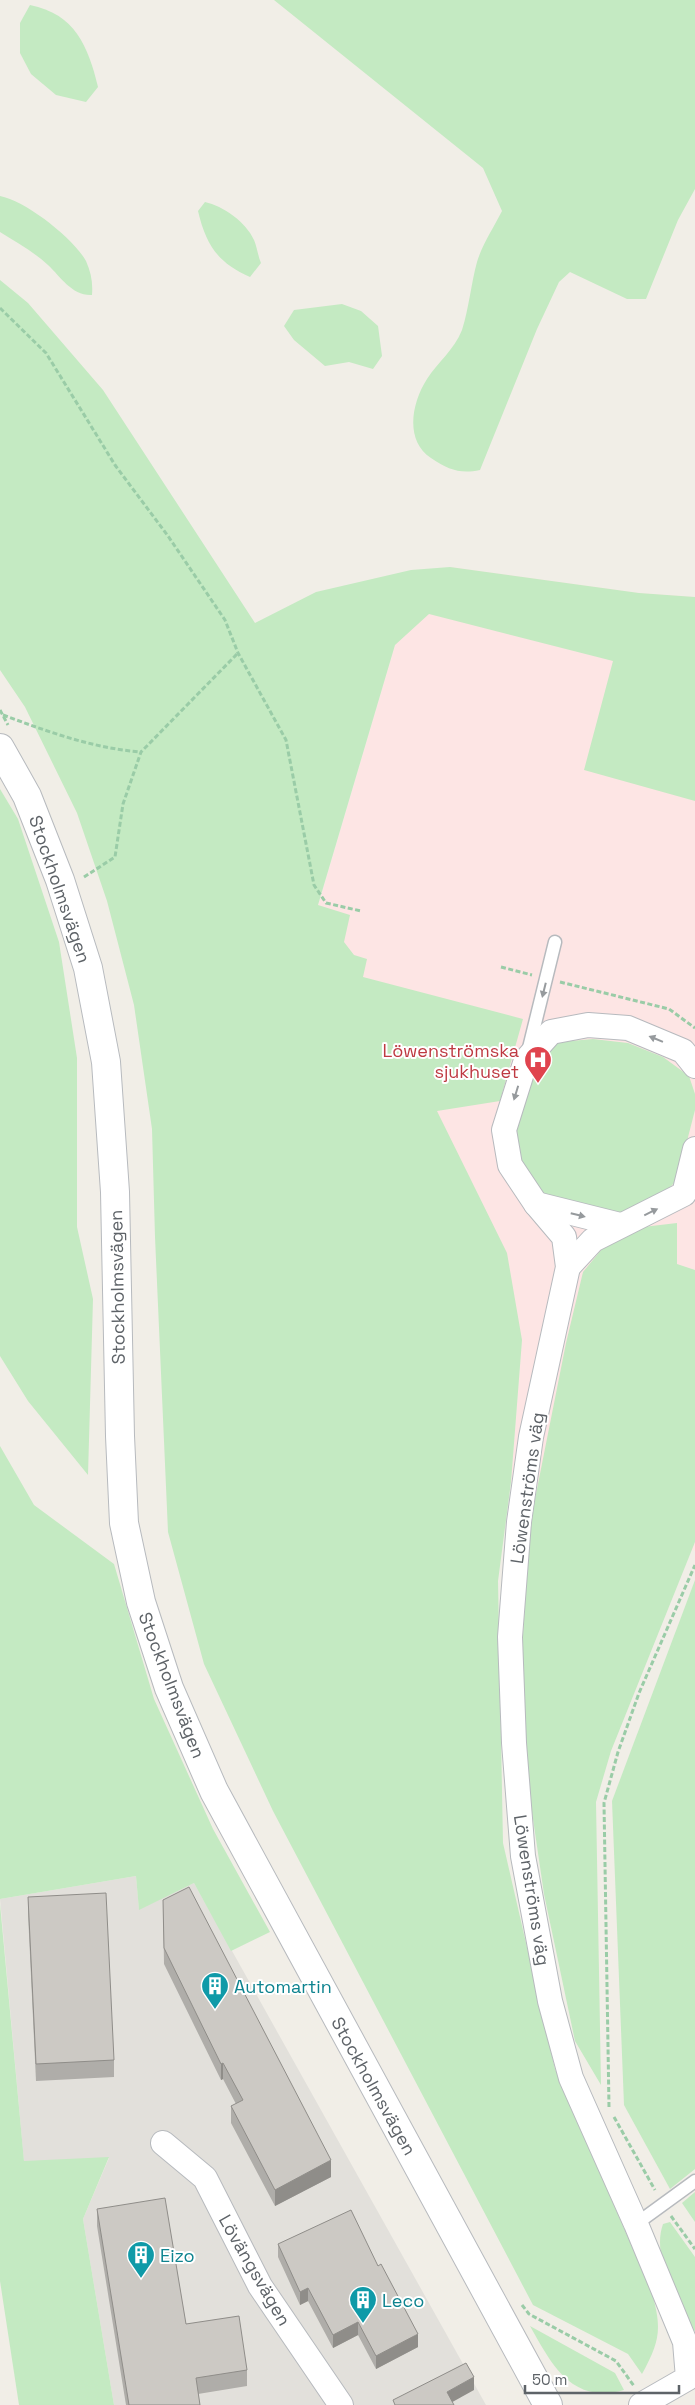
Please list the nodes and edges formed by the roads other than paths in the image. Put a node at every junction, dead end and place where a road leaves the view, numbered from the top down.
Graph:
1 (6, 741) edge
2 (556, 942) dead end
3 (526, 1060) junction
4 (695, 1066) edge
5 (695, 1149) edge
6 (689, 1192) edge
7 (536, 1204) junction
8 (620, 1225) junction
9 (568, 1267) junction
10 (163, 2143) dead end
11 (695, 2181) edge
12 (636, 2224) junction
13 (691, 2380) edge
14 (643, 2404) edge
15 (341, 2405) edge
16 (548, 2405) edge

1 - 16 street, Stockholmsvägen
2 -> 3 lane
4 -> 3 street, Löwenströms väg
3 -> 7 street, Löwenströms väg
5 - 6 street
8 -> 6 street
7 -> 8 street
7 - 9 street, Löwenströms väg
8 - 9 street
9 - 12 street, Löwenströms väg
10 - 15 street, Lövängsvägen
11 - 12 lane
12 - 13 street, Löwenströms väg
13 - 14 street, Löwenströms väg

